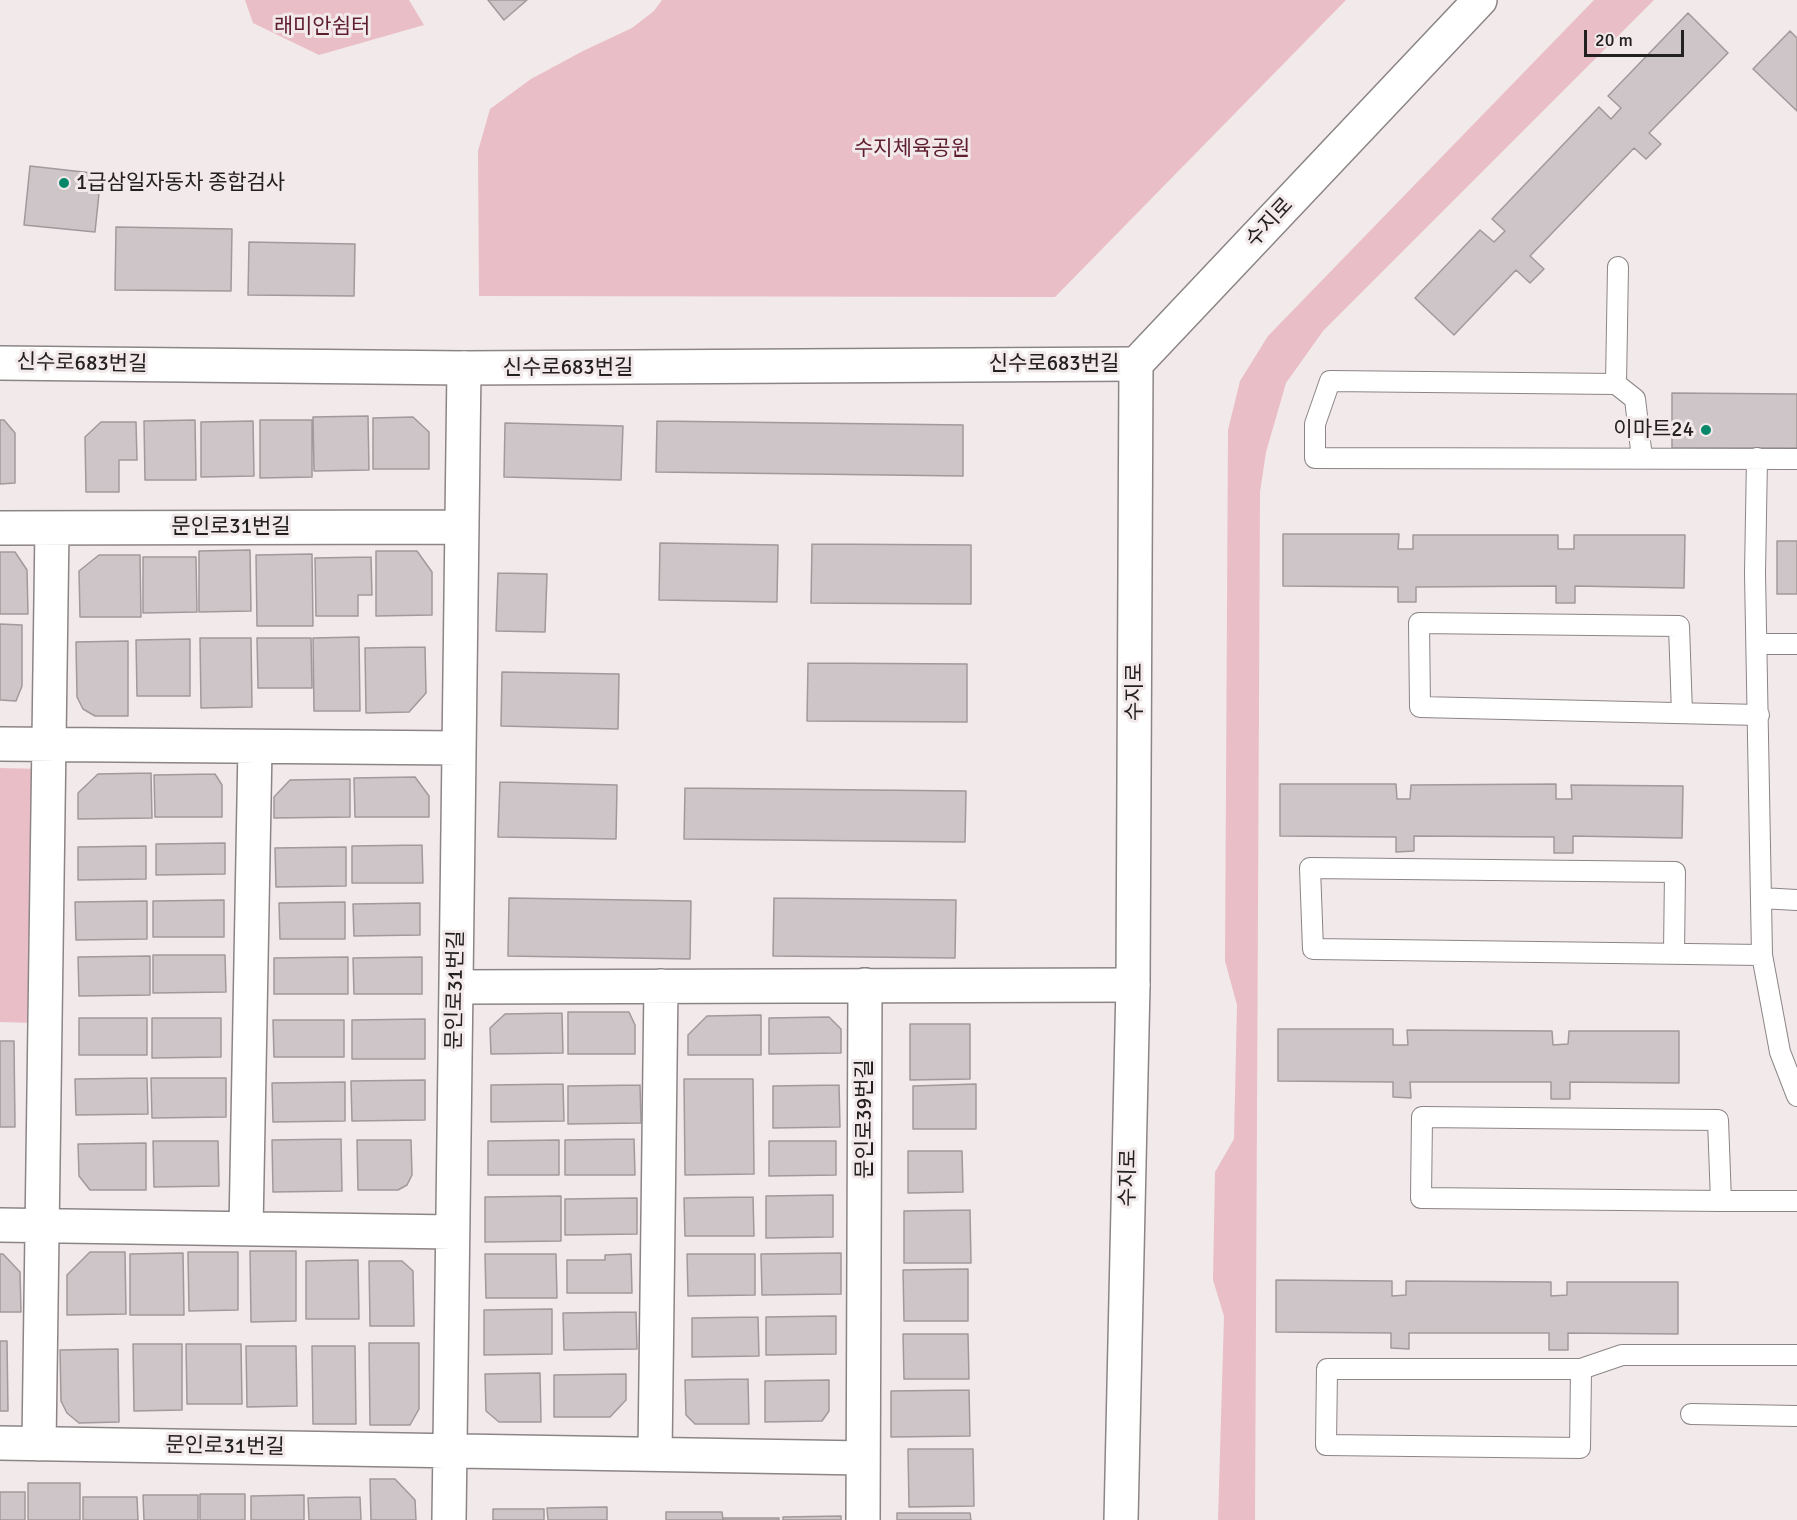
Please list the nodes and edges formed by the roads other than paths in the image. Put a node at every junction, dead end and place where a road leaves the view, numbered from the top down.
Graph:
1 (1480, 0) edge
2 (1618, 267) dead end
3 (0, 363) edge
4 (1136, 364) junction
5 (464, 368) junction
6 (1616, 384) junction
7 (1642, 458) junction
8 (1757, 458) junction
9 (1797, 459) edge
10 (462, 527) junction
11 (0, 528) edge
12 (52, 528) junction
13 (1757, 644) junction
14 (1797, 644) edge
15 (1682, 713) junction
16 (1758, 715) junction
17 (0, 744) edge
18 (49, 745) junction
19 (255, 747) junction
20 (459, 748) junction
21 (1761, 898) junction
22 (1797, 900) edge
23 (1674, 953) junction
24 (1762, 955) junction
25 (1133, 984) junction
26 (661, 986) junction
27 (866, 986) junction
28 (456, 987) junction
29 (1797, 1096) edge
30 (1721, 1201) junction
31 (1797, 1201) edge
32 (0, 1226) edge
33 (42, 1226) junction
34 (246, 1229) junction
35 (452, 1232) junction
36 (1797, 1355) edge
37 (1581, 1369) junction
38 (1691, 1414) dead end
39 (1797, 1416) edge
40 (0, 1443) edge
41 (39, 1444) junction
42 (449, 1451) junction
43 (655, 1454) junction
44 (863, 1458) junction
45 (448, 1520) edge
46 (863, 1520) edge
47 (1121, 1520) edge

1 - 4 street, 수지로
2 - 6 lane
3 - 5 street, 신수로683번길
4 - 5 street, 신수로683번길
4 - 25 street, 수지로
5 - 10 street, 문인로31번길
6 - 7 lane
6 - 7 lane
7 - 8 lane
8 - 9 lane
8 - 13 lane
10 - 12 street, 문인로31번길
10 - 20 street, 문인로31번길
11 - 12 street, 문인로31번길
12 - 18 street
13 - 14 lane
13 - 16 lane
15 - 15 lane
15 - 16 lane
16 - 21 lane
17 - 18 street
18 - 19 street
18 - 33 street
19 - 20 street
19 - 34 street
20 - 28 street, 문인로31번길
21 - 22 lane
21 - 24 lane
23 - 23 lane
23 - 24 lane
24 - 29 lane
25 - 27 street
25 - 47 street, 수지로
26 - 27 street
26 - 28 street
26 - 43 street
27 - 44 street, 문인로39번길
28 - 35 street, 문인로31번길
30 - 30 lane
30 - 31 lane
32 - 33 street
33 - 34 street
33 - 41 street
34 - 35 street
35 - 42 street, 문인로31번길
36 - 37 lane
37 - 37 lane
38 - 39 lane
40 - 41 street, 문인로31번길
41 - 42 street, 문인로31번길
42 - 43 street
42 - 45 street, 문인로31번길
43 - 44 street
44 - 46 street, 문인로39번길

